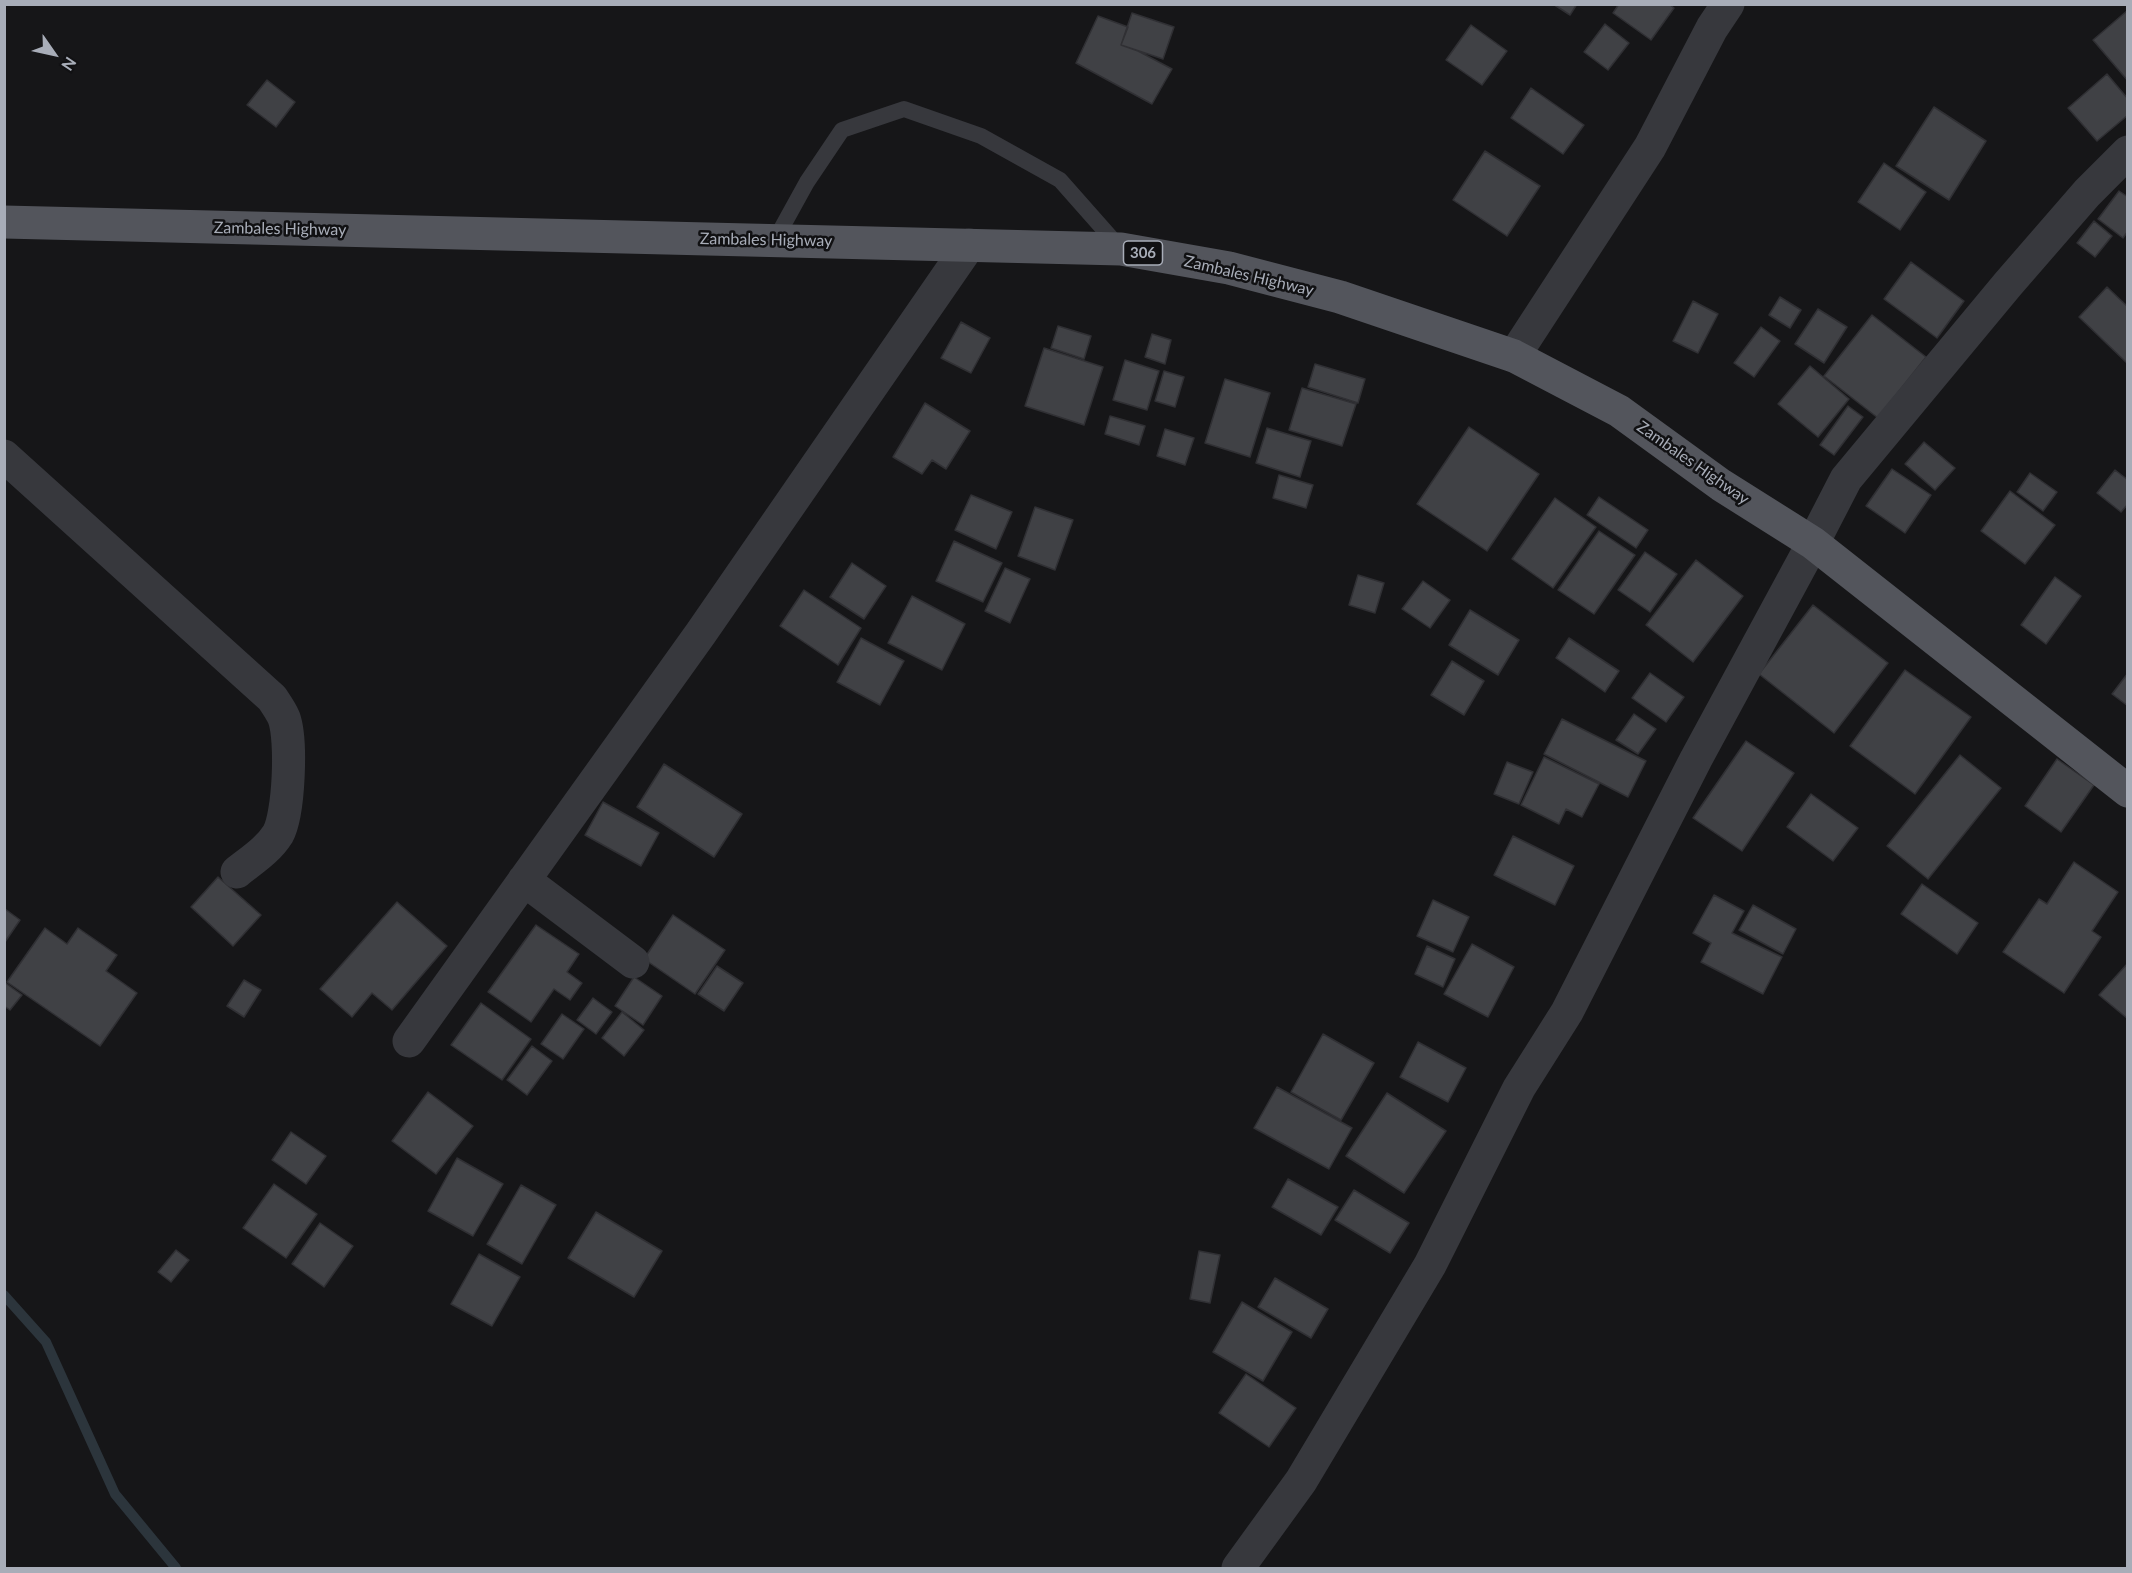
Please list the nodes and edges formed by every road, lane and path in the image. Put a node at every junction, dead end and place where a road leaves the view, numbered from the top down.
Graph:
1 (1728, 4) edge
2 (2127, 152) edge
3 (4, 222) edge
4 (775, 240) junction
5 (969, 244) junction
6 (1121, 249) junction
7 (1514, 356) junction
8 (4, 456) edge
9 (1813, 543) junction
10 (2127, 791) edge
11 (237, 872) dead end
12 (524, 880) junction
13 (633, 962) dead end
14 (409, 1041) dead end
15 (1238, 1569) edge

1 - 7 street
2 - 9 street
3 - 4 main road, Zambales Highway / 306
4 - 5 main road, Zambales Highway / 306
4 - 6 lane
5 - 6 main road, Zambales Highway / 306
5 - 12 street
6 - 7 main road, Zambales Highway / 306
7 - 9 main road, Zambales Highway / 306
8 - 11 street
9 - 10 main road, Zambales Highway / 306
9 - 15 street
12 - 13 street
12 - 14 street

